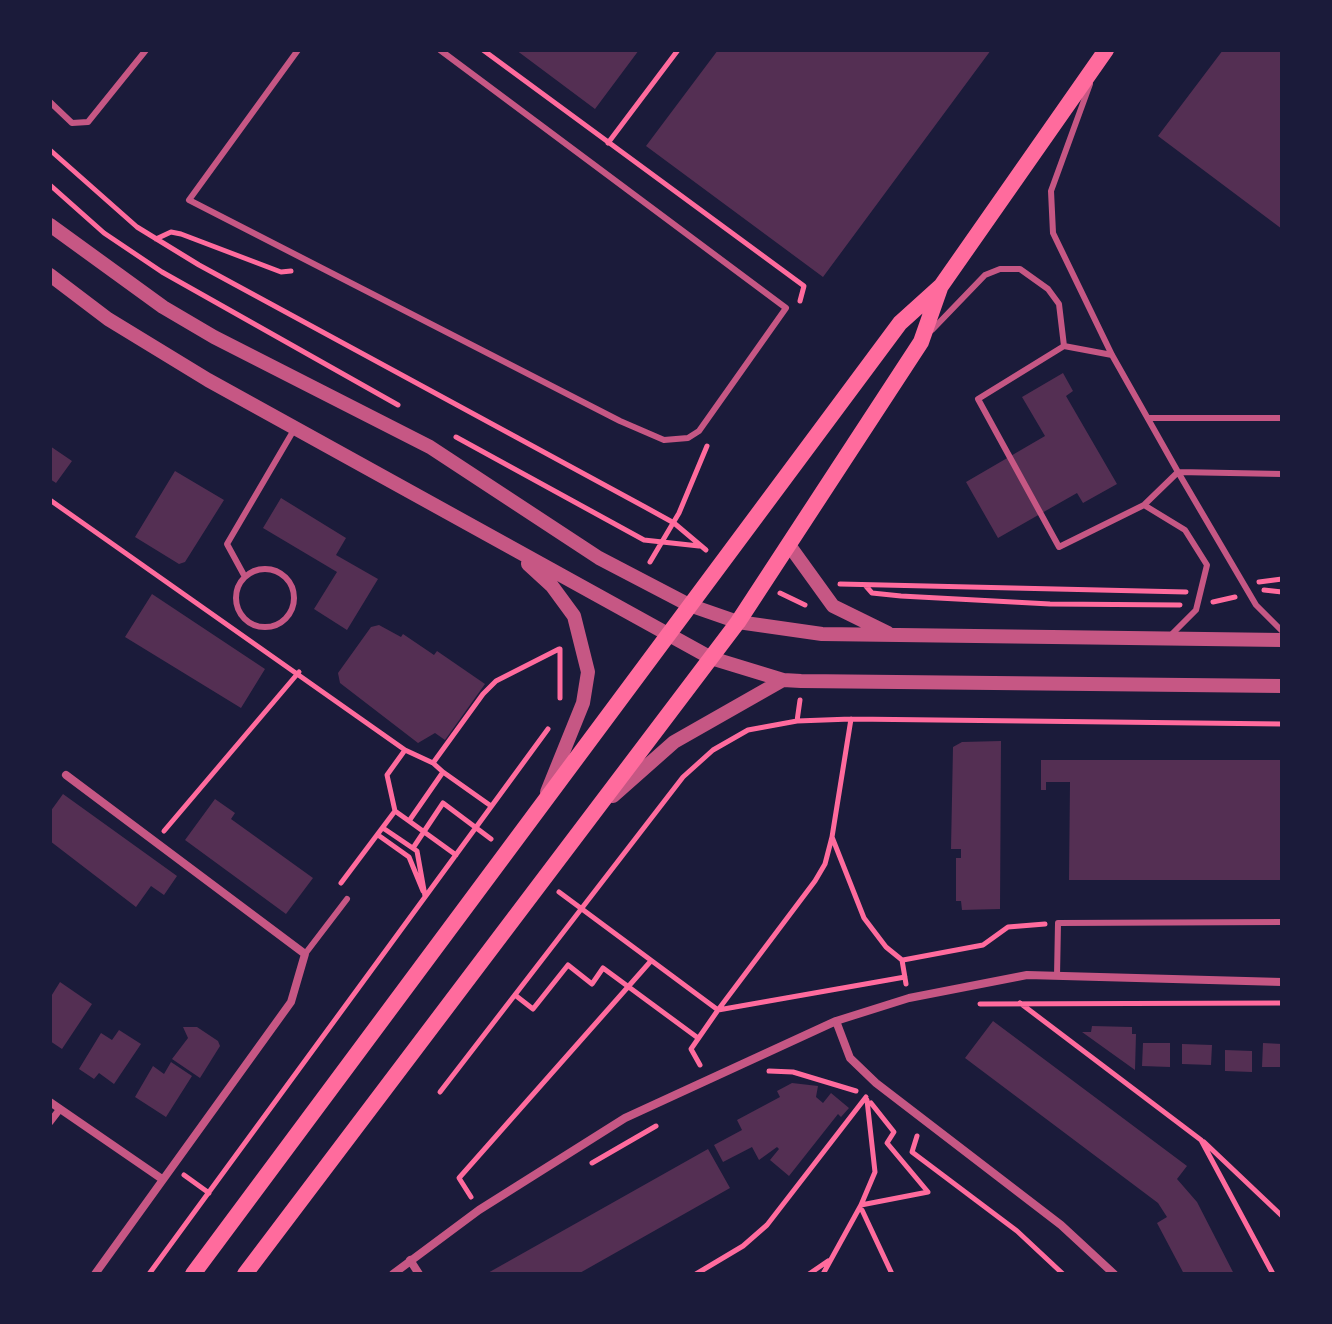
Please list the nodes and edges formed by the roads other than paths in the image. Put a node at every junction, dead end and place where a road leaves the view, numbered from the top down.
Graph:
1 (146, 50) edge
2 (298, 50) edge
3 (440, 50) edge
4 (1103, 55) edge
5 (50, 102) edge
6 (50, 225) edge
7 (50, 276) edge
8 (941, 286) junction
9 (921, 342) junction
10 (1064, 346) junction
11 (1112, 355) junction
12 (1148, 418) junction
13 (1282, 418) edge
14 (295, 428) junction
15 (1178, 472) junction
16 (1282, 474) edge
17 (1144, 505) junction
18 (789, 545) junction
19 (516, 553) junction
20 (245, 577) junction
21 (689, 605) junction
22 (738, 622) junction
23 (1282, 631) edge
24 (668, 633) junction
25 (896, 636) junction
26 (1168, 638) junction
27 (1282, 640) edge
28 (711, 658) junction
29 (783, 680) junction
30 (1282, 686) edge
31 (66, 775) dead end
32 (545, 797) junction
33 (601, 807) junction
34 (347, 899) dead end
35 (1282, 922) edge
36 (305, 954) junction
37 (1057, 976) junction
38 (1282, 982) edge
39 (836, 1021) junction
40 (50, 1102) edge
41 (60, 1109) junction
42 (50, 1122) edge
43 (162, 1179) junction
44 (410, 1260) junction
45 (95, 1274) edge
46 (193, 1274) edge
47 (245, 1274) edge
48 (393, 1274) edge
49 (419, 1274) edge
50 (1114, 1274) edge

1 - 5 lane
2 - 3 lane
4 - 8 main road
4 - 11 lane
6 - 21 street
7 - 14 street
8 - 9 main road
8 - 21 main road
9 - 10 lane
9 - 18 main road
10 - 11 lane
10 - 17 lane
11 - 12 lane
12 - 13 lane
12 - 15 lane
14 - 19 street
14 - 20 lane
15 - 16 lane
15 - 17 lane
15 - 23 lane
17 - 26 lane
18 - 22 main road
18 - 25 street
19 - 24 street
19 - 32 street
20 - 20 lane
21 - 22 street
21 - 24 main road
22 - 25 street
22 - 28 main road
24 - 28 street
24 - 32 main road
25 - 26 street
26 - 27 street
28 - 29 street
28 - 33 main road
29 - 30 street
29 - 33 street
31 - 36 street
32 - 46 main road
33 - 47 main road
34 - 36 lane
35 - 37 lane
36 - 43 street
37 - 38 street
37 - 39 street
39 - 44 street
39 - 50 street
40 - 41 street
41 - 42 street
41 - 43 street
43 - 45 street
44 - 48 street
44 - 49 street

